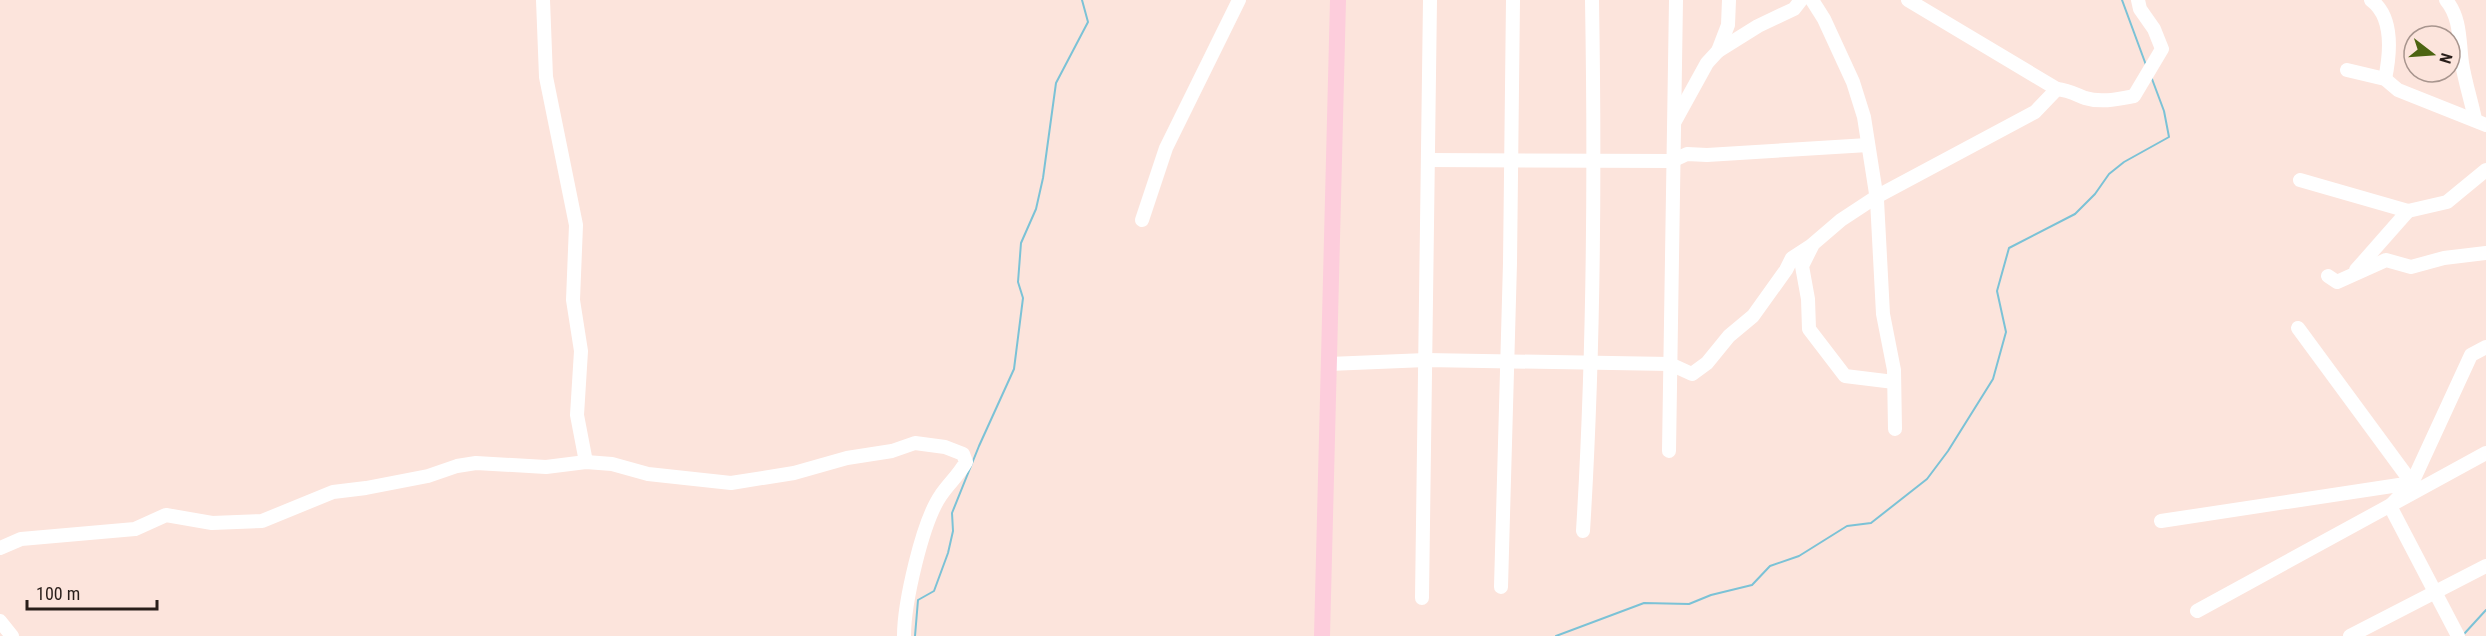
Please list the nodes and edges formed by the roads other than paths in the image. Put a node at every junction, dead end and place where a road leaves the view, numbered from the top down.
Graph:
1 (543, 0) edge
2 (1239, 0) edge
3 (1338, 0) edge
4 (1430, 0) edge
5 (1514, 0) edge
6 (1592, 0) edge
7 (1676, 0) edge
8 (1729, 0) edge
9 (1801, 0) edge
10 (1812, 0) edge
11 (1908, 0) edge
12 (2138, 0) edge
13 (2371, 0) edge
14 (2446, 0) edge
15 (1718, 51) junction
16 (2348, 70) dead end
17 (2385, 79) junction
18 (2057, 89) junction
19 (2480, 122) edge
20 (1673, 124) junction
21 (1869, 145) junction
22 (1429, 160) junction
23 (1511, 160) junction
24 (1594, 161) junction
25 (1672, 161) junction
26 (2486, 170) edge
27 (2300, 180) dead end
28 (1876, 197) junction
29 (2408, 211) junction
30 (1142, 220) dead end
31 (1814, 244) junction
32 (2486, 253) edge
33 (2354, 273) junction
34 (2328, 276) dead end
35 (2298, 328) dead end
36 (2486, 347) edge
37 (1426, 360) junction
38 (1507, 362) junction
39 (1591, 363) junction
40 (1329, 364) junction
41 (1670, 364) junction
42 (1894, 382) junction
43 (1894, 429) dead end
44 (1669, 451) dead end
45 (2486, 453) edge
46 (586, 462) junction
47 (2412, 483) junction
48 (2390, 506) junction
49 (2161, 521) dead end
50 (1583, 531) dead end
51 (0, 548) edge
52 (2486, 566) edge
53 (1501, 587) dead end
54 (2435, 593) junction
55 (1422, 598) dead end
56 (2197, 611) dead end
57 (904, 636) edge
58 (1322, 636) edge
59 (2350, 636) edge
60 (2458, 636) edge

1 - 46 street
2 - 30 street
3 - 40 main road
4 - 22 street
5 - 23 street
6 - 24 street
7 - 20 street
8 - 15 street
9 - 15 street
10 - 21 street
11 - 18 street
12 - 18 street
13 - 17 street
14 - 19 street
15 - 20 street
16 - 17 street
17 - 19 street
18 - 28 street
20 - 25 street
21 - 25 street
21 - 28 street
22 - 23 street
22 - 37 street
23 - 24 street
23 - 38 street
24 - 25 street
24 - 39 street
25 - 41 street
26 - 29 street
27 - 29 street
28 - 31 street
28 - 42 street
29 - 33 street
31 - 41 street
31 - 42 street
32 - 33 street
33 - 34 street
35 - 47 street
36 - 47 street
37 - 38 street
37 - 40 street
37 - 55 street
38 - 39 street
38 - 53 street
39 - 41 street
39 - 50 street
40 - 58 main road
41 - 44 street
42 - 43 street
45 - 48 street
46 - 51 street
46 - 57 street
47 - 48 street
47 - 49 street
48 - 54 street
48 - 56 street
52 - 54 street
54 - 59 street
54 - 60 street

